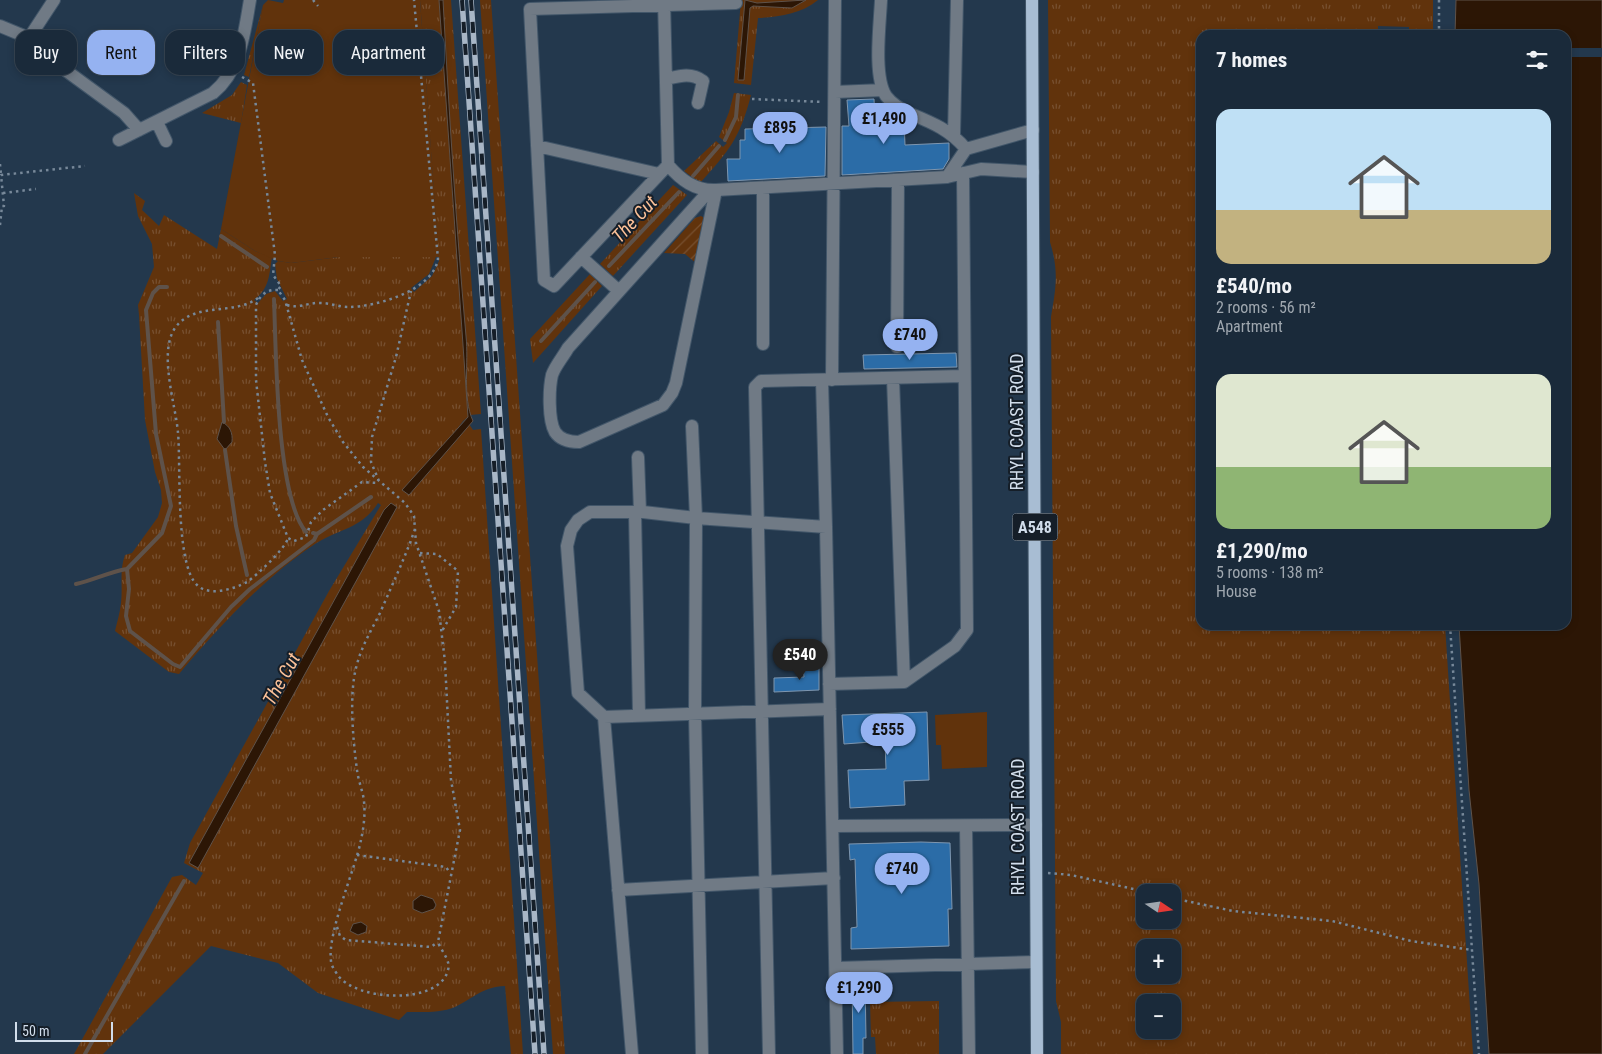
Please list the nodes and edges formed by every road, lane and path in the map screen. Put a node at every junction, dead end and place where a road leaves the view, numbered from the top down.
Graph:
1 (54, 0) edge
2 (250, 0) edge
3 (313, 0) edge
4 (414, 0) edge
5 (835, 0) edge
6 (881, 0) edge
7 (957, 0) edge
8 (1032, 0) edge
9 (1439, 0) edge
10 (664, 3) edge
11 (736, 3) dead end
12 (556, 4) edge
13 (318, 6) dead end
14 (0, 26) edge
15 (34, 30) edge
16 (244, 30) edge
17 (1439, 30) edge
18 (15, 32) edge
19 (73, 75) edge
20 (229, 75) edge
21 (235, 75) edge
22 (666, 79) junction
23 (883, 90) junction
24 (835, 98) junction
25 (752, 99) dead end
26 (698, 103) dead end
27 (157, 122) junction
28 (139, 130) junction
29 (1033, 130) junction
30 (954, 135) junction
31 (119, 140) dead end
32 (166, 141) dead end
33 (537, 146) junction
34 (966, 149) junction
35 (0, 164) edge
36 (668, 165) junction
37 (85, 166) dead end
38 (1033, 172) junction
39 (963, 173) junction
40 (659, 174) junction
41 (1, 175) junction
42 (947, 177) junction
43 (898, 180) junction
44 (834, 183) junction
45 (763, 188) junction
46 (36, 189) dead end
47 (713, 190) junction
48 (3, 193) junction
49 (0, 224) edge
50 (581, 257) junction
51 (615, 287) junction
52 (278, 290) junction
53 (411, 290) junction
54 (258, 298) junction
55 (287, 305) junction
56 (763, 344) dead end
57 (897, 347) dead end
58 (963, 376) junction
59 (893, 378) junction
60 (827, 380) junction
61 (692, 426) dead end
62 (638, 457) dead end
63 (382, 484) junction
64 (637, 512) junction
65 (696, 518) junction
66 (756, 522) junction
67 (826, 526) junction
68 (415, 529) junction
69 (288, 538) junction
70 (420, 554) junction
71 (1450, 630) edge
72 (441, 632) junction
73 (904, 682) junction
74 (830, 684) junction
75 (830, 709) junction
76 (761, 711) junction
77 (695, 713) junction
78 (639, 715) junction
79 (604, 717) junction
80 (1036, 825) junction
81 (832, 826) junction
82 (966, 826) junction
83 (357, 855) junction
84 (1036, 872) junction
85 (450, 874) junction
86 (834, 878) junction
87 (765, 882) junction
88 (699, 886) junction
89 (618, 890) junction
90 (1136, 890) edge
91 (1181, 900) edge
92 (338, 921) junction
93 (438, 942) junction
94 (1472, 950) junction
95 (1036, 962) junction
96 (968, 964) junction
97 (836, 968) junction
98 (632, 1054) edge
99 (702, 1054) edge
100 (769, 1054) edge
101 (837, 1054) edge
102 (969, 1054) edge
103 (1037, 1054) edge
104 (1479, 1054) edge

1 - 15 street
2 - 16 street
3 - 13 path
4 - 53 path
5 - 24 street
6 - 23 street
7 - 30 street
8 - 29 main road, RHYL COAST ROAD / A548
9 - 17 path
10 - 11 street
10 - 12 street
10 - 22 street
12 - 33 street
14 - 18 street
19 - 28 street
20 - 27 street
21 - 52 path
22 - 26 street
22 - 36 street
23 - 24 street
23 - 30 street
24 - 25 path
24 - 44 street
27 - 28 street
27 - 32 street
28 - 31 street
29 - 34 street
29 - 38 main road, RHYL COAST ROAD / A548
30 - 34 street
33 - 40 street
33 - 50 street
34 - 42 street
35 - 41 path
36 - 40 street
36 - 47 street
37 - 41 path
38 - 39 street
38 - 80 main road, RHYL COAST ROAD / A548
39 - 42 street
39 - 58 street
40 - 50 street
41 - 48 path
42 - 43 street
43 - 44 street
43 - 57 street
44 - 45 street
44 - 60 street
45 - 47 street
45 - 56 street
46 - 48 path
47 - 51 street
47 - 51 street
48 - 49 path
50 - 51 street
52 - 54 path
52 - 55 path
53 - 55 path
53 - 63 path
54 - 69 path
54 - 69 path
55 - 63 path
58 - 59 street
58 - 73 street
59 - 60 street
59 - 73 street
60 - 66 street
60 - 67 street
61 - 65 street
62 - 64 street
63 - 68 path
63 - 69 path
64 - 65 street
64 - 78 street
64 - 79 street
65 - 66 street
65 - 77 street
66 - 67 street
66 - 76 street
67 - 74 street
68 - 70 path
68 - 83 path
70 - 72 path
70 - 72 path
71 - 94 path
72 - 85 path
73 - 74 street
74 - 75 street
75 - 76 street
75 - 81 street
76 - 77 street
76 - 87 street
77 - 78 street
77 - 88 street
78 - 79 street
79 - 89 street
80 - 82 street
80 - 84 main road, RHYL COAST ROAD / A548
81 - 82 street
81 - 86 street
82 - 96 street
83 - 85 path
83 - 92 path
84 - 90 path
84 - 95 main road, RHYL COAST ROAD / A548
85 - 93 path
86 - 87 street
86 - 97 street
87 - 88 street
87 - 100 street
88 - 89 street
88 - 99 street
89 - 98 street
91 - 94 path
92 - 93 path
92 - 93 path
94 - 104 path
95 - 96 street
95 - 103 main road, RHYL COAST ROAD / A548
96 - 97 street
96 - 102 street
97 - 101 street

